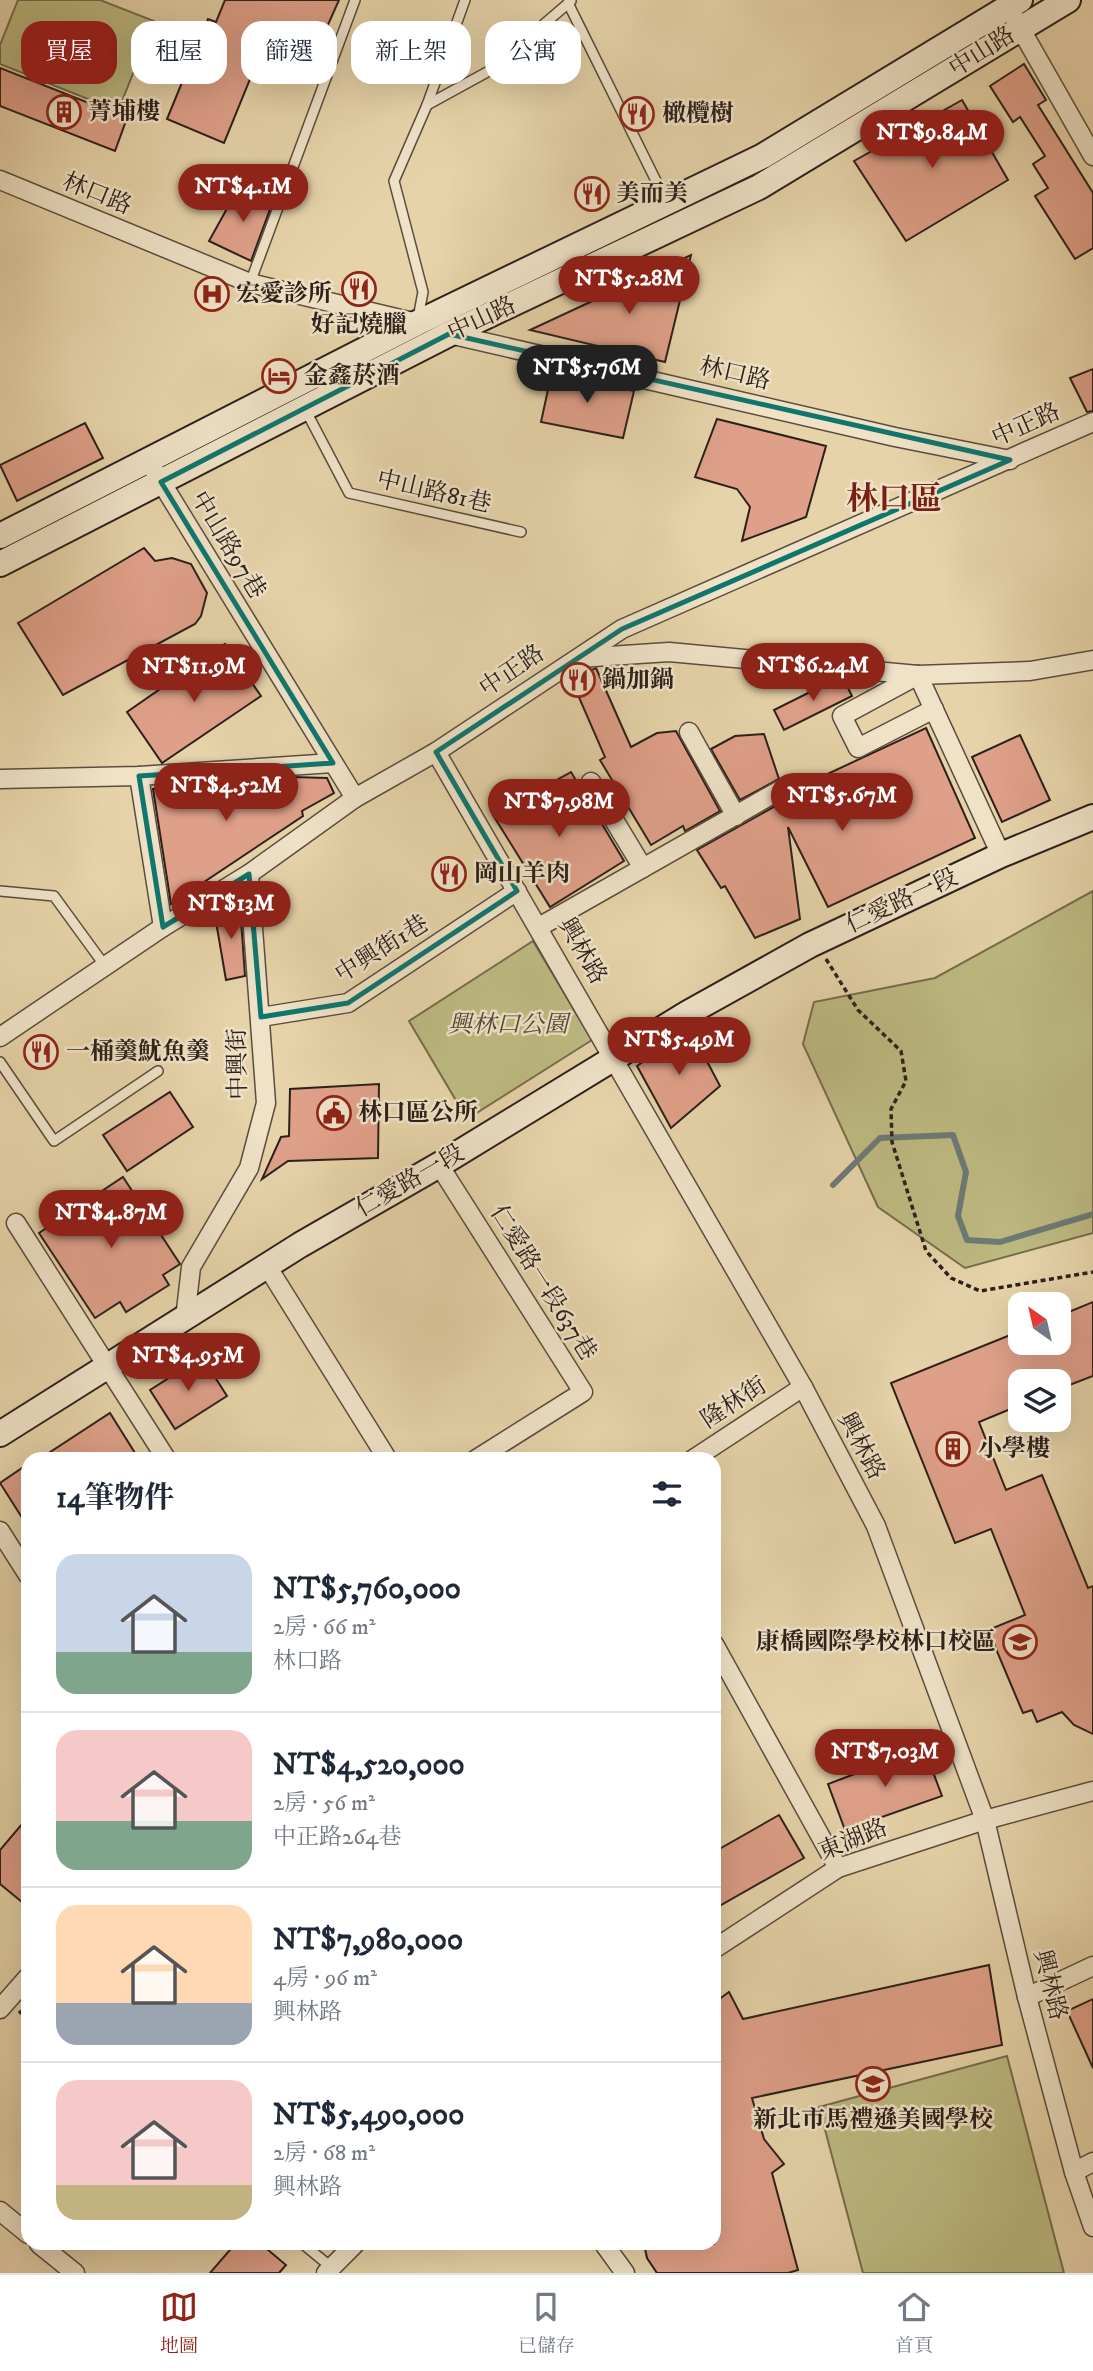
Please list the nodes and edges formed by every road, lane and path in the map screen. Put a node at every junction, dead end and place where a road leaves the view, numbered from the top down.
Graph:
1 (355, 0) edge
2 (465, 0) edge
3 (1068, 0) edge
4 (570, 1) edge
5 (1014, 4) edge
6 (1021, 29) junction
7 (427, 105) junction
8 (1093, 156) edge
9 (0, 180) edge
10 (666, 202) junction
11 (250, 283) junction
12 (418, 323) junction
13 (449, 334) junction
14 (305, 408) junction
15 (1093, 422) edge
16 (1010, 460) junction
17 (148, 461) junction
18 (161, 482) junction
19 (521, 532) dead end
20 (0, 536) edge
21 (0, 564) edge
22 (575, 658) junction
23 (1093, 660) edge
24 (918, 675) junction
25 (934, 709) junction
26 (689, 732) dead end
27 (436, 752) junction
28 (332, 763) junction
29 (139, 776) junction
30 (0, 779) edge
31 (592, 782) dead end
32 (780, 790) dead end
33 (355, 798) junction
34 (736, 817) junction
35 (1093, 817) edge
36 (1001, 855) junction
37 (643, 868) junction
38 (249, 874) junction
39 (0, 891) edge
40 (517, 891) junction
41 (163, 927) junction
42 (539, 927) junction
43 (816, 942) junction
44 (105, 966) junction
45 (261, 1017) junction
46 (0, 1037) edge
47 (615, 1057) junction
48 (0, 1062) edge
49 (158, 1071) dead end
50 (439, 1165) junction
51 (16, 1223) dead end
52 (267, 1266) junction
53 (1093, 1272) edge
54 (185, 1319) junction
55 (108, 1366) junction
56 (803, 1387) junction
57 (0, 1434) edge
58 (162, 1452) edge
59 (383, 1452) edge
60 (488, 1452) edge
61 (704, 1452) edge
62 (0, 1531) edge
63 (21, 1565) edge
64 (721, 1657) edge
65 (1093, 1791) edge
66 (985, 1820) junction
67 (838, 1868) junction
68 (721, 1944) edge
69 (1093, 1966) edge
70 (21, 1985) edge
71 (1027, 1997) junction
72 (0, 2009) edge
73 (1093, 2162) edge
74 (1074, 2172) junction
75 (0, 2211) edge
76 (1093, 2227) edge
77 (21, 2228) edge
78 (46, 2250) edge
79 (309, 2250) edge
80 (350, 2250) edge
81 (608, 2250) edge
82 (332, 2271) edge
83 (75, 2273) edge
84 (625, 2273) edge

1 - 11 lane
2 - 7 lane
3 - 6 main road, 中山路
4 - 7 lane
4 - 10 lane
5 - 6 street
5 - 10 main road, 中山路
6 - 8 street
6 - 13 main road, 中山路
7 - 12 lane
9 - 11 street, 林口路
10 - 12 main road, 中山路
11 - 12 street, 林口路
12 - 17 main road, 中山路
13 - 14 main road, 中山路
13 - 16 street, 林口路
14 - 18 main road, 中山路
14 - 19 lane, 中山路81巷
15 - 16 street, 中正路
16 - 22 street, 中正路
17 - 18 street, 中山路97巷
17 - 20 main road, 中山路
18 - 21 main road, 中山路
18 - 28 street, 中山路97巷
22 - 24 street
22 - 27 street, 中正路
23 - 24 street
24 - 25 street
24 - 25 street
25 - 36 street
26 - 34 street
27 - 33 street, 中正路
27 - 40 street, 興林路
28 - 29 street
28 - 33 street, 中山路97巷
29 - 30 street
29 - 41 street
31 - 37 street
32 - 34 street
33 - 38 street, 中正路
34 - 37 street
35 - 36 main road, 仁愛路一段
36 - 43 main road, 仁愛路一段
37 - 42 street
38 - 41 street, 中正路
38 - 45 street, 中興街
39 - 44 lane
40 - 42 street, 興林路
40 - 45 street, 中興街1巷
41 - 44 street, 中正路
42 - 47 street, 興林路
43 - 47 main road, 仁愛路一段
43 - 53 path
44 - 46 street, 中正路
45 - 54 street, 中興街
47 - 50 main road, 仁愛路一段
47 - 56 street, 興林路
48 - 49 lane
50 - 52 main road, 仁愛路一段
50 - 60 street, 仁愛路一段637巷
51 - 55 street
52 - 54 main road, 仁愛路一段
52 - 59 street
54 - 55 main road, 仁愛路一段
55 - 57 main road, 仁愛路一段
55 - 58 street
56 - 61 street, 隆林街
56 - 66 street, 興林路
62 - 63 street
64 - 67 street
65 - 66 street, 東湖路
66 - 67 street, 東湖路
66 - 71 street, 興林路
67 - 68 street, 東湖路
69 - 71 street
70 - 72 street
71 - 74 street, 興林路
73 - 74 street
74 - 76 street, 興林路
75 - 77 street
78 - 83 street
79 - 82 lane
80 - 82 street
81 - 84 street

